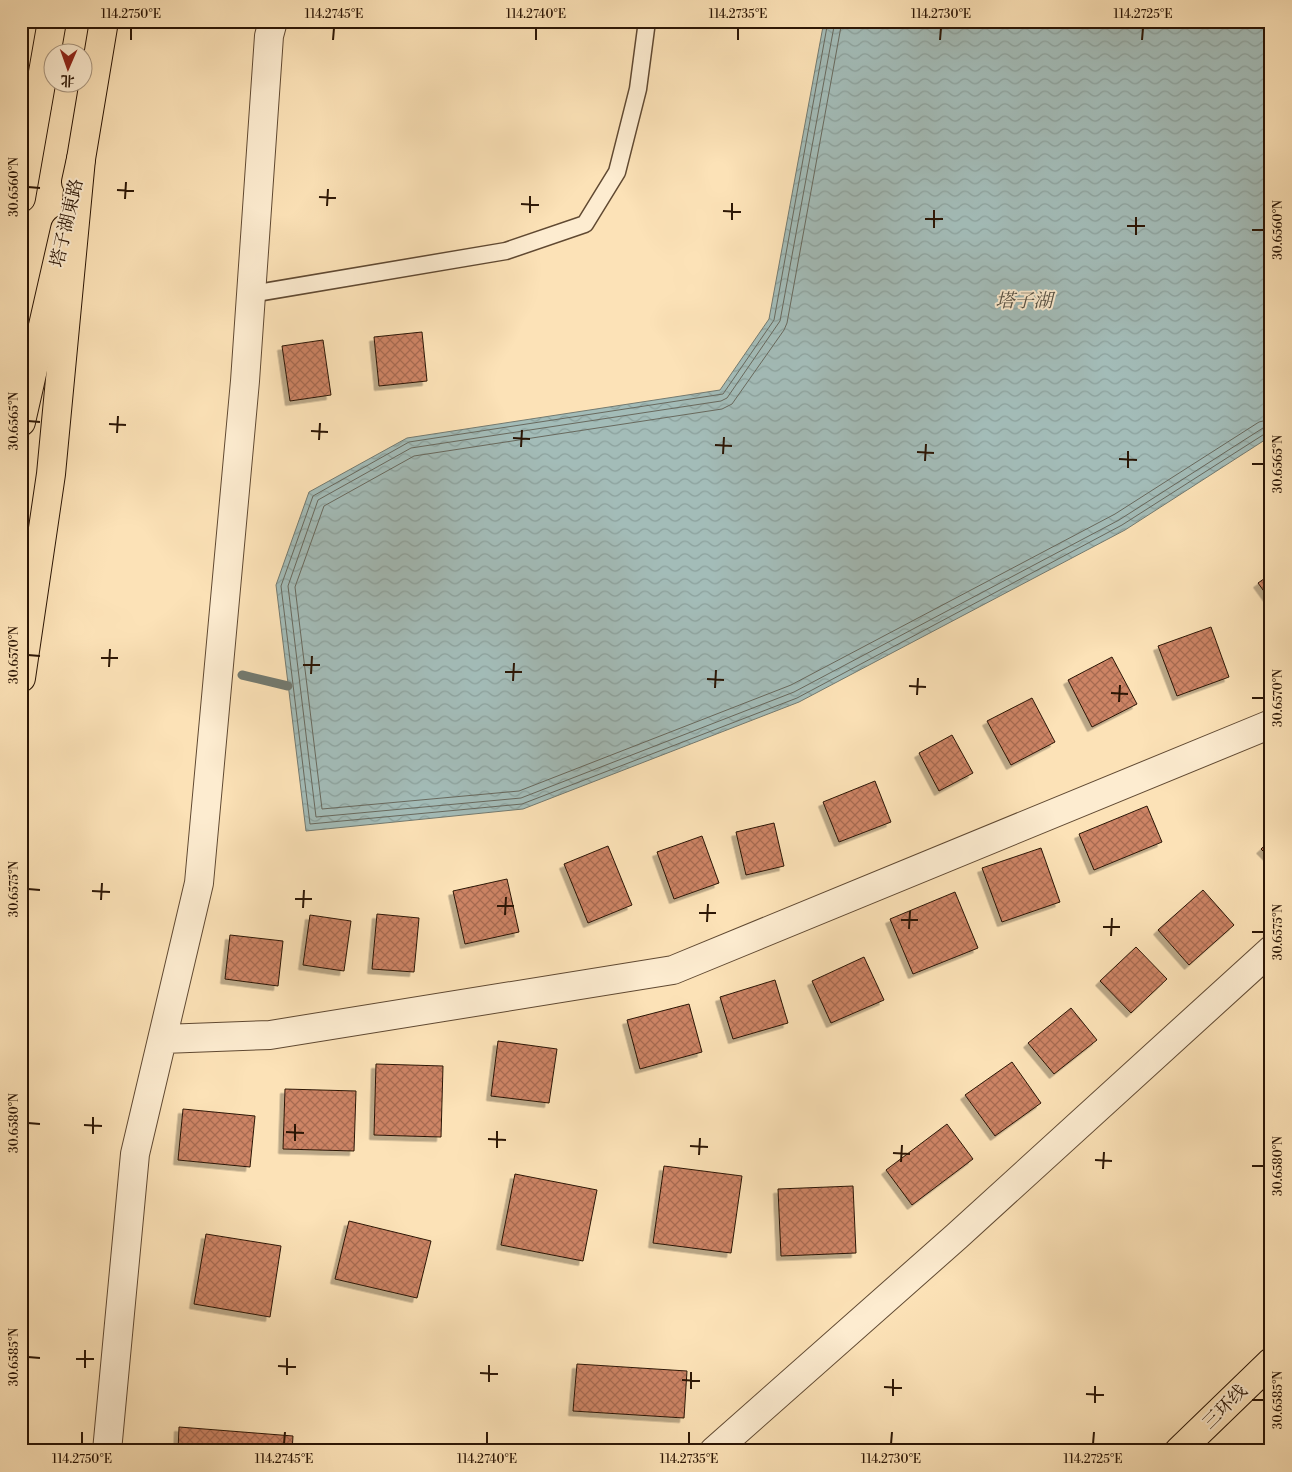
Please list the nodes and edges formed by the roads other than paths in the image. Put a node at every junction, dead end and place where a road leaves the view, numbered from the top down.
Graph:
1 (52, 21) edge
2 (104, 21) edge
3 (273, 21) edge
4 (646, 21) edge
5 (37, 105) junction
6 (21, 146) edge
7 (81, 159) junction
8 (21, 198) edge
9 (251, 294) junction
10 (21, 422) edge
11 (21, 678) edge
12 (1271, 724) edge
13 (1271, 950) edge
14 (163, 1039) junction
15 (1271, 1362) edge
16 (1187, 1443) edge
17 (107, 1451) edge
18 (714, 1451) edge
19 (1172, 1451) edge

1 - 5 main road
2 - 7 main road, 塔子湖東路
3 - 9 street
4 - 9 lane
5 - 6 main road
5 - 8 main road
7 - 10 main road, 塔子湖東路
7 - 11 main road
9 - 14 street
12 - 14 street
13 - 18 street
14 - 17 street
15 - 16 main road, 三环线
16 - 19 main road, 三环线

